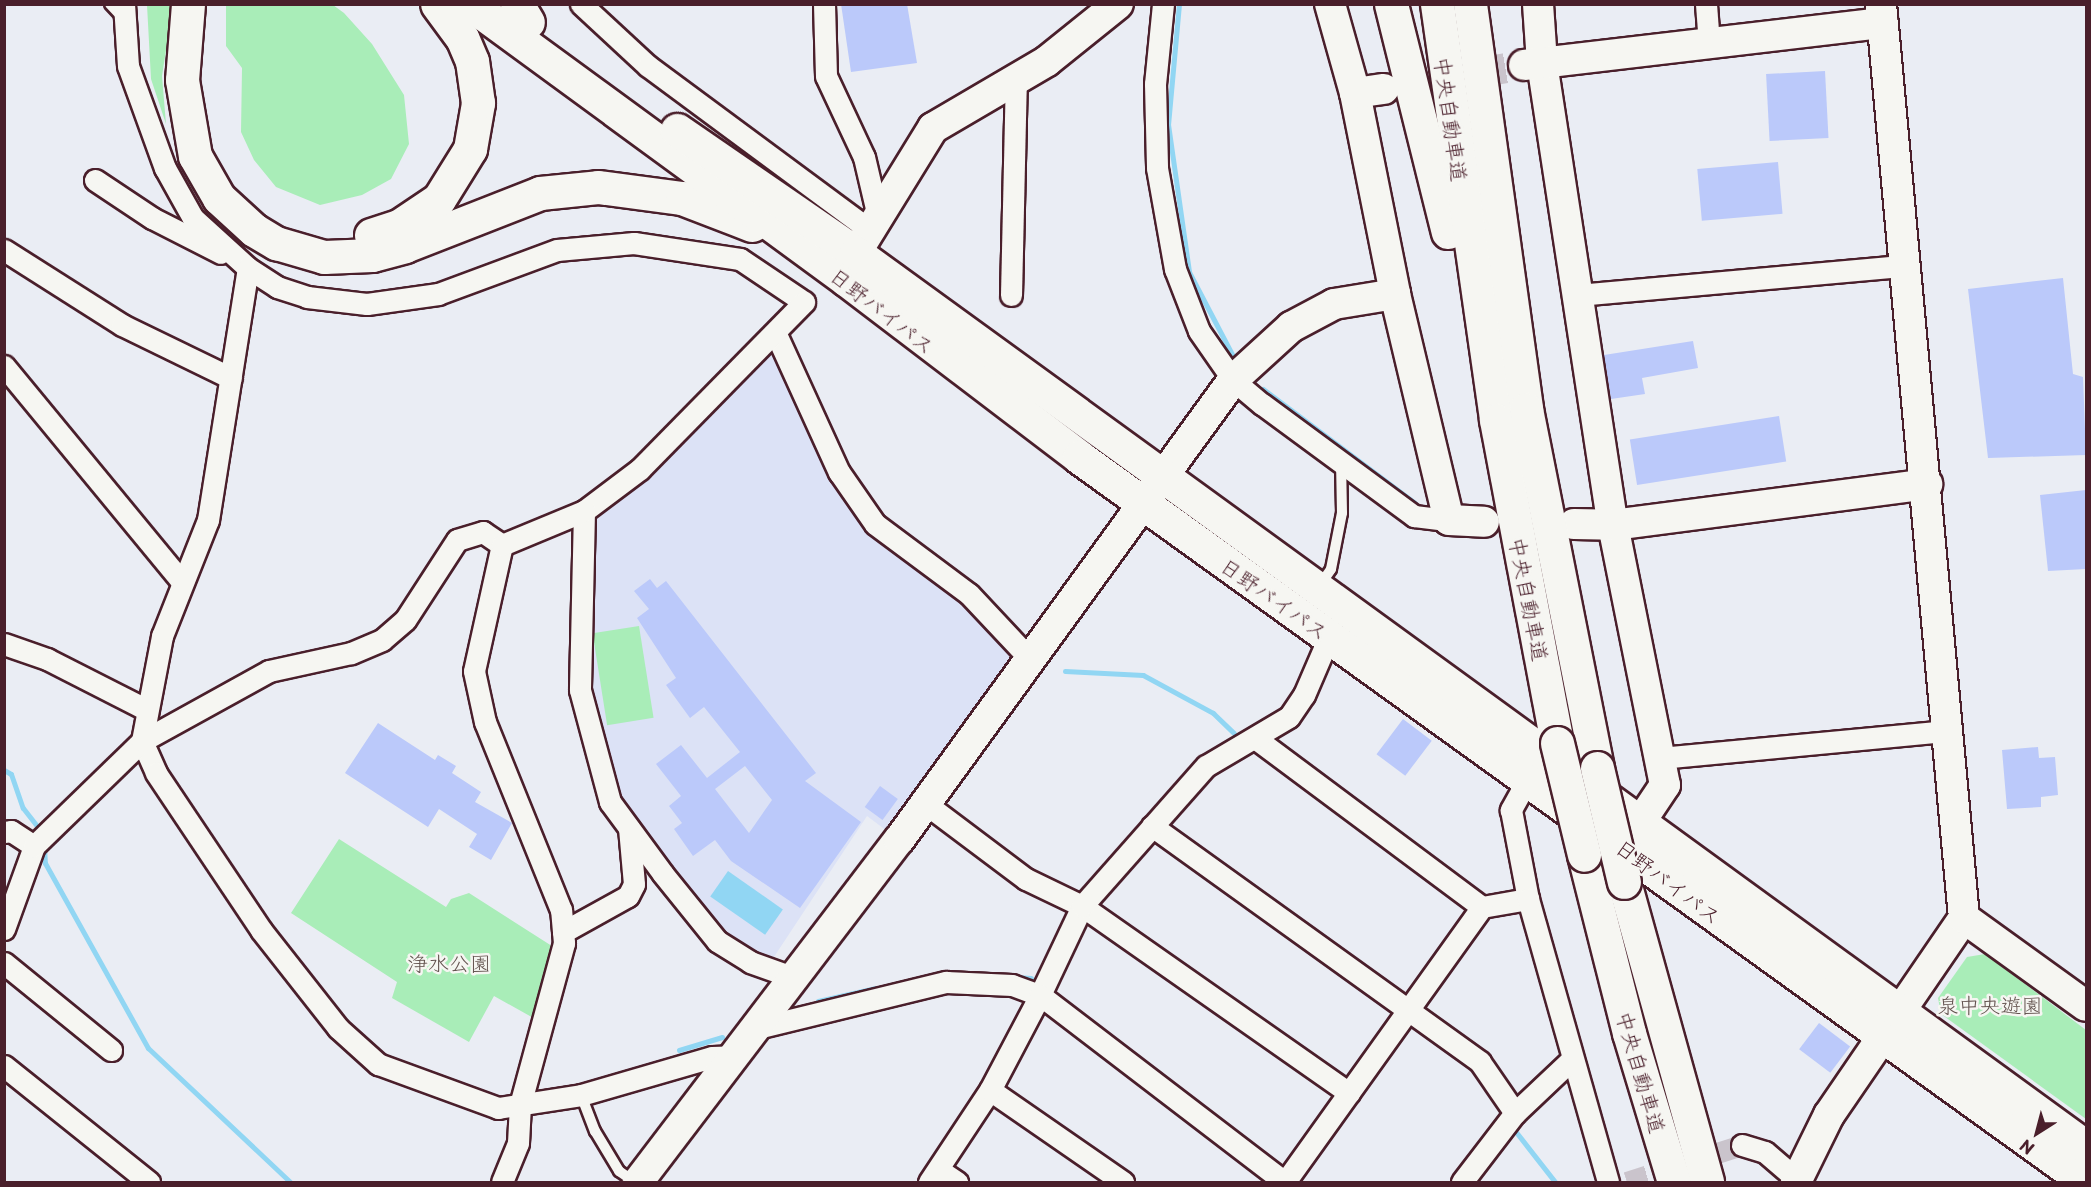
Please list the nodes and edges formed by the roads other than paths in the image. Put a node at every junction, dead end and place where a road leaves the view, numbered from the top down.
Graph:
1 (188, 4) edge
2 (206, 4) edge
3 (436, 4) edge
4 (470, 4) edge
5 (581, 4) edge
6 (824, 4) edge
7 (1118, 4) edge
8 (1162, 4) edge
9 (1330, 4) edge
10 (1391, 4) edge
11 (1437, 4) edge
12 (1470, 4) edge
13 (1538, 4) edge
14 (1706, 4) edge
15 (119, 9) edge
16 (516, 10) edge
17 (1882, 14) edge
18 (1709, 44) junction
19 (1533, 64) junction
20 (1016, 79) junction
21 (1384, 89) tunnel mouth
22 (1355, 93) junction
23 (95, 180) dead end
24 (780, 233) junction
25 (868, 235) junction
26 (4, 250) edge
27 (231, 254) junction
28 (1905, 267) junction
29 (248, 268) junction
30 (1395, 294) junction
31 (1577, 294) junction
32 (1011, 295) dead end
33 (776, 334) junction
34 (4, 366) edge
35 (231, 378) junction
36 (1233, 380) junction
37 (1496, 420) junction
38 (1341, 463) junction
39 (1164, 477) junction
40 (1927, 484) junction
41 (1144, 504) junction
42 (584, 512) junction
43 (1449, 520) junction
44 (1484, 522) dead end
45 (1574, 524) dead end
46 (1612, 525) junction
47 (502, 545) junction
48 (182, 582) junction
49 (1317, 589) junction
50 (1329, 636) junction
51 (4, 644) edge
52 (1031, 660) junction
53 (145, 709) junction
54 (1945, 731) junction
55 (1255, 738) junction
56 (142, 741) junction
57 (1660, 758) junction
58 (1529, 777) junction
59 (926, 804) junction
60 (1641, 821) junction
61 (1152, 826) junction
62 (629, 828) junction
63 (4, 832) edge
64 (34, 846) junction
65 (1528, 899) junction
66 (1082, 906) junction
67 (1482, 907) junction
68 (1964, 918) junction
69 (4, 929) edge
70 (563, 932) junction
71 (4, 963) edge
72 (795, 978) junction
73 (1040, 995) junction
74 (2086, 1006) edge
75 (1409, 1009) junction
76 (1902, 1009) junction
77 (757, 1028) junction
78 (1882, 1038) junction
79 (111, 1050) dead end
80 (735, 1056) junction
81 (1571, 1060) junction
82 (4, 1066) edge
83 (990, 1090) junction
84 (1349, 1093) junction
85 (581, 1095) junction
86 (520, 1105) junction
87 (1515, 1113) junction
88 (1742, 1145) tunnel mouth
89 (2086, 1146) edge
90 (934, 1176) edge
91 (1797, 1181) edge
92 (149, 1182) edge
93 (502, 1182) edge
94 (636, 1182) edge
95 (957, 1182) edge
96 (1123, 1182) edge
97 (1462, 1182) edge
98 (1608, 1182) edge
99 (1674, 1182) edge
100 (1707, 1182) edge
101 (2086, 1182) edge

1 - 24 highway
2 - 3 highway
4 - 24 highway, 日野バイパス
5 - 25 street
6 - 25 street
7 - 20 street
8 - 36 street
9 - 22 street
10 - 37 highway
11 - 37 highway, 中央自動車道
12 - 100 highway, 中央自動車道, bridge
13 - 19 street
14 - 18 street
15 - 27 street
16 - 25 highway, 日野バイパス
17 - 18 street
17 - 28 street
18 - 19 street
19 - 31 street
20 - 25 street
20 - 32 street
21 - 22 street
22 - 30 street
23 - 27 street
24 - 41 highway, 日野バイパス
25 - 39 highway, 日野バイパス
26 - 35 street
27 - 29 street
28 - 31 street
28 - 40 street
29 - 33 street
29 - 35 street
30 - 36 street
30 - 43 street
31 - 46 street
33 - 42 street
33 - 52 street
34 - 48 street
35 - 48 street
36 - 38 street
36 - 39 street
37 - 99 highway, 中央自動車道, bridge
38 - 43 street
38 - 49 lane
39 - 41 street
39 - 49 highway, 日野バイパス
40 - 46 street
40 - 54 street
41 - 50 highway, 日野バイパス
41 - 52 street
42 - 47 street
42 - 62 street
43 - 44 street
45 - 46 street
46 - 57 street
47 - 56 street
47 - 70 street
48 - 53 street
49 - 60 highway, 日野バイパス
50 - 55 street
50 - 58 highway, 日野バイパス
51 - 53 street
52 - 59 street
53 - 56 street
54 - 57 street
54 - 68 street
55 - 61 street
55 - 67 street
56 - 64 street
56 - 86 street
57 - 60 street
58 - 65 street
58 - 78 highway, 日野バイパス
59 - 66 street
59 - 72 street
60 - 76 highway, 日野バイパス
61 - 66 street
61 - 75 street
62 - 70 street
62 - 72 street
63 - 64 street
64 - 69 street
65 - 67 street
65 - 81 street
66 - 73 street
66 - 84 street
67 - 75 street
68 - 74 street
68 - 76 street
70 - 86 street
71 - 79 street
72 - 77 street
73 - 77 street
73 - 83 street
73 - 84 street
75 - 84 street
75 - 87 street
76 - 78 street
76 - 89 highway, 日野バイパス
77 - 80 street
78 - 91 street
78 - 101 highway, 日野バイパス
80 - 85 street
80 - 94 street
81 - 87 street
81 - 98 street
82 - 92 street
83 - 90 street
83 - 96 street
85 - 86 street
85 - 94 lane
86 - 93 street
87 - 97 street
88 - 91 street
90 - 95 street

